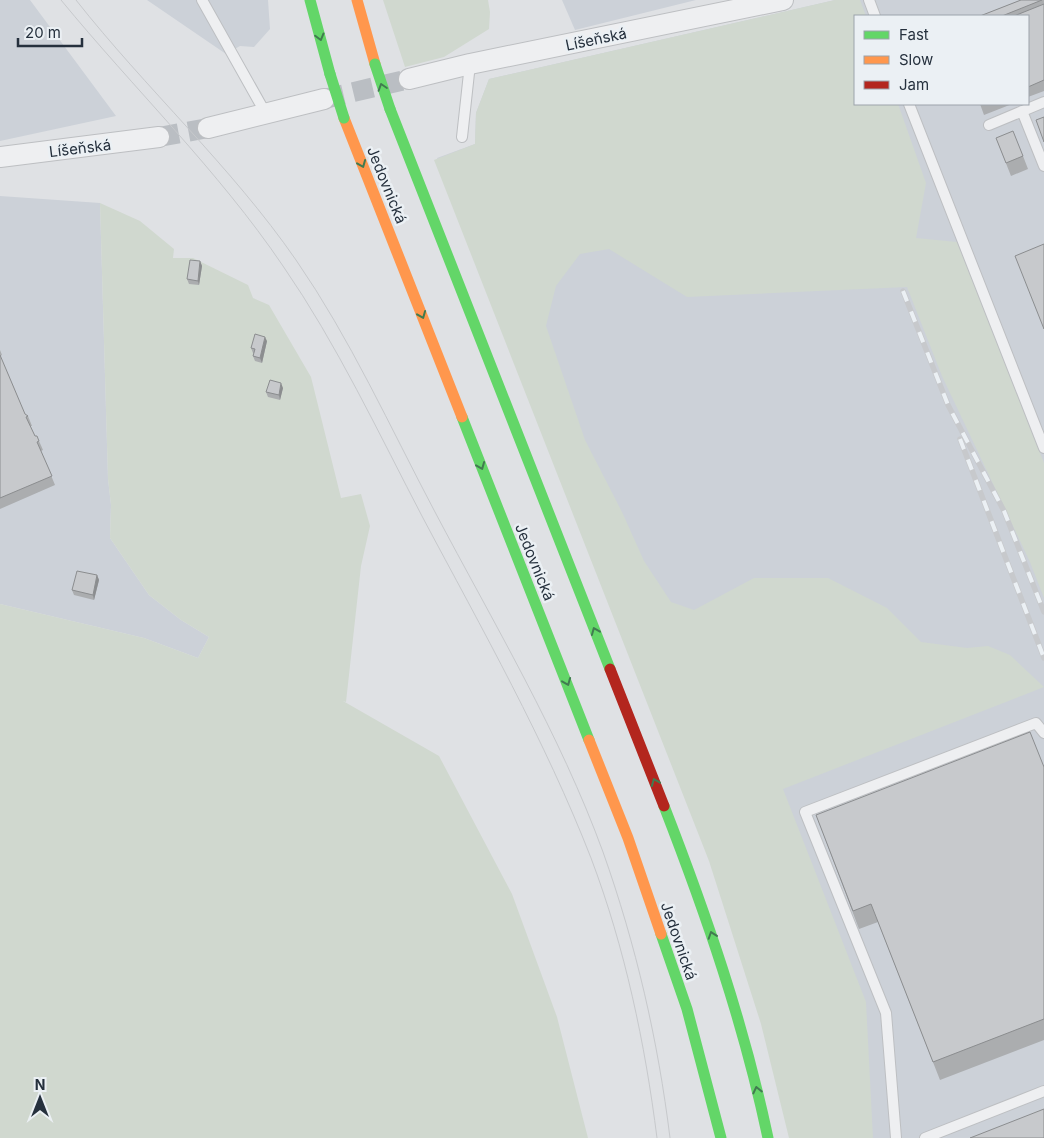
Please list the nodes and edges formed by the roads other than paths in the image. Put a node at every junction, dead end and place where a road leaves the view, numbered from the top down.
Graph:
1 (202, 0) edge
2 (310, 0) edge
3 (357, 0) edge
4 (783, 0) edge
5 (869, 0) edge
6 (736, 5) edge
7 (875, 15) edge
8 (470, 64) junction
9 (409, 79) tunnel mouth
10 (324, 99) tunnel mouth
11 (1044, 102) edge
12 (909, 105) edge
13 (1022, 111) junction
14 (266, 114) junction
15 (988, 125) dead end
16 (208, 128) tunnel mouth
17 (159, 137) tunnel mouth
18 (462, 137) dead end
19 (0, 158) edge
20 (1044, 166) edge
21 (1044, 448) edge
22 (1044, 733) edge
23 (1044, 1091) edge
24 (721, 1138) edge
25 (768, 1138) edge
26 (896, 1138) edge
27 (925, 1138) edge

1 - 14 lane
2 -> 24 main road, Jedovnická, bridge
25 -> 3 main road, Jedovnická, bridge
4 - 6 street, Líšeňská
5 - 7 lane
6 - 8 street, Líšeňská
8 - 9 street, Líšeňská
8 - 18 lane
10 - 14 street
11 - 13 lane
12 - 21 lane
13 - 15 lane
13 - 20 lane
14 - 16 street
17 - 19 street, Líšeňská
22 - 26 lane
23 - 27 lane

